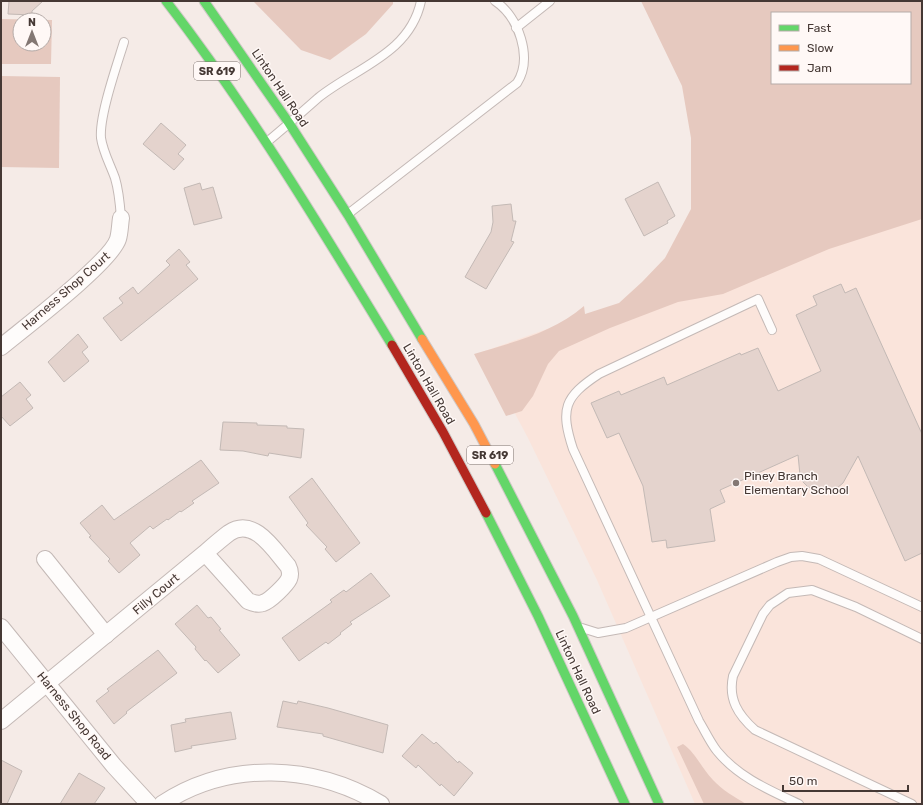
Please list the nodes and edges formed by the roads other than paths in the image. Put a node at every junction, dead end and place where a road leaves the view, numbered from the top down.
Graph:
1 (166, 1) edge
2 (204, 1) edge
3 (421, 1) edge
4 (495, 1) edge
5 (550, 1) edge
6 (516, 28) junction
7 (124, 42) dead end
8 (289, 123) junction
9 (267, 143) junction
10 (348, 215) junction
11 (121, 218) joint
12 (772, 330) dead end
13 (1, 347) edge
14 (205, 553) junction
15 (45, 559) dead end
16 (922, 607) edge
17 (651, 618) junction
18 (578, 625) junction
19 (1, 626) edge
20 (106, 635) junction
21 (922, 639) edge
22 (47, 683) junction
23 (1, 721) edge
24 (149, 804) edge
25 (162, 804) edge
26 (381, 804) edge
27 (626, 804) edge
28 (659, 804) edge
29 (799, 804) edge
30 (912, 804) edge

1 - 9 main road, Linton Hall Road / SR 619
2 - 8 main road, Linton Hall Road / SR 619
3 - 8 lane
4 - 6 lane
5 - 6 lane
6 - 10 lane
7 - 11 lane, Harness Shop Court
8 - 9 lane
8 - 10 main road, Linton Hall Road / SR 619
9 - 27 main road, Linton Hall Road / SR 619
10 - 18 main road, Linton Hall Road / SR 619
11 - 13 street, Harness Shop Court
12 - 17 lane
14 - 14 street, Filly Court
14 - 20 street, Filly Court
15 - 20 street
16 - 17 lane
17 - 18 lane
17 - 29 lane
18 - 28 main road, Linton Hall Road / SR 619
19 - 22 street, Harness Shop Road
20 - 22 street, Filly Court
21 - 30 lane
22 - 23 street, Filly Court
22 - 24 street, Harness Shop Road
25 - 26 street

